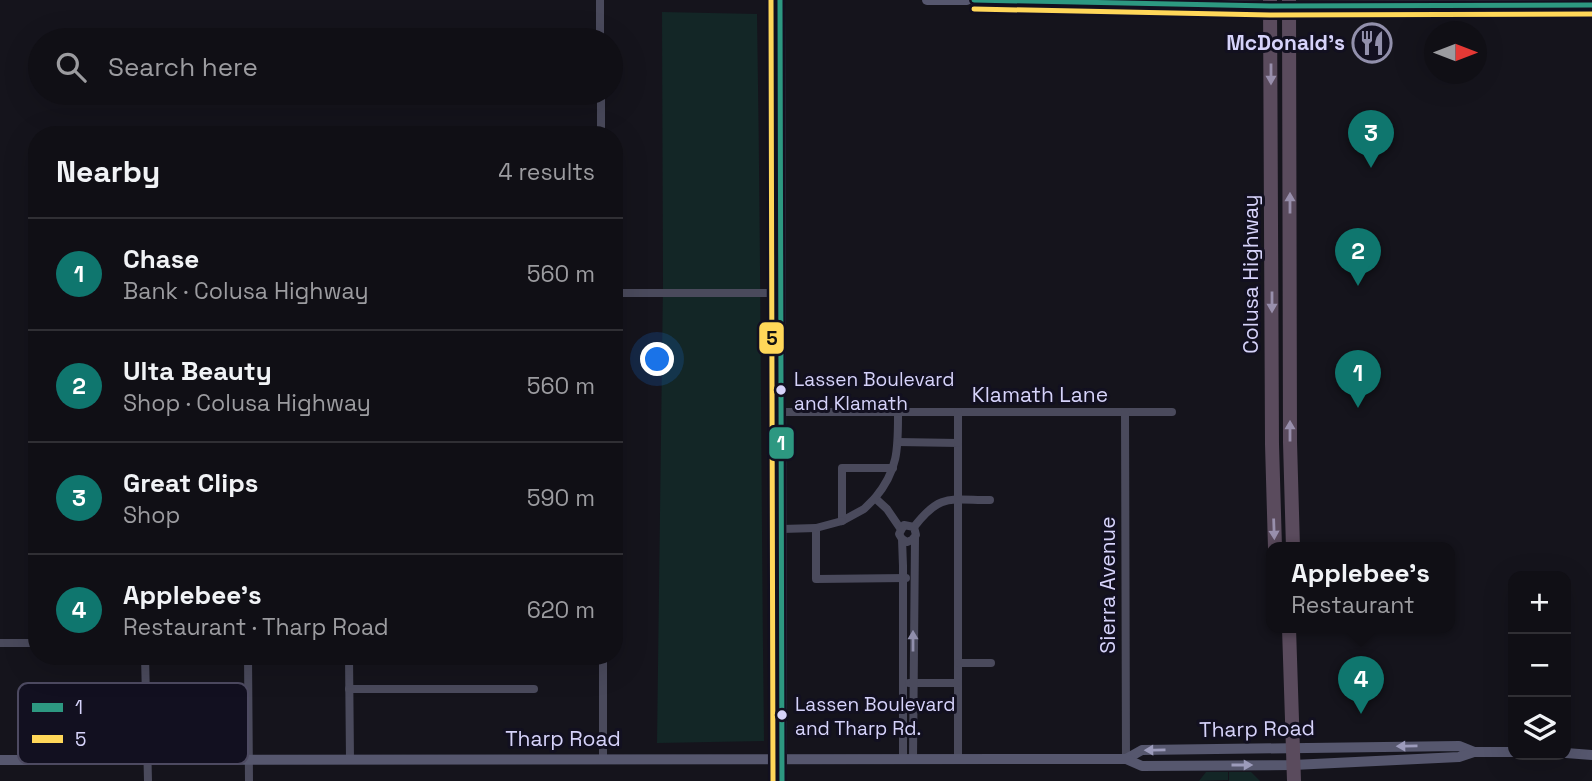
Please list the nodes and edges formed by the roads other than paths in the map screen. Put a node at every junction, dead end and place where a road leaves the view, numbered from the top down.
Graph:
1 (600, 0) edge
2 (780, 0) edge
3 (927, 0) edge
4 (967, 0) edge
5 (974, 0) edge
6 (1270, 3) edge
7 (1289, 3) edge
8 (1592, 5) edge
9 (600, 28) edge
10 (601, 105) edge
11 (601, 126) edge
12 (623, 293) edge
13 (782, 293) junction
14 (782, 412) junction
15 (898, 412) junction
16 (958, 412) junction
17 (1125, 412) junction
18 (1172, 412) dead end
19 (898, 442) junction
20 (958, 443) junction
21 (893, 468) junction
22 (875, 498) junction
23 (958, 500) junction
24 (990, 500) dead end
25 (842, 521) junction
26 (914, 527) junction
27 (816, 528) junction
28 (900, 528) junction
29 (782, 529) junction
30 (915, 538) junction
31 (902, 539) junction
32 (1275, 542) edge
33 (1293, 542) edge
34 (903, 578) junction
35 (913, 578) junction
36 (1288, 633) edge
37 (0, 643) edge
38 (28, 643) edge
39 (958, 663) junction
40 (991, 663) dead end
41 (145, 665) edge
42 (248, 665) edge
43 (349, 665) edge
44 (603, 665) edge
45 (146, 683) edge
46 (913, 683) junction
47 (958, 683) junction
48 (903, 684) junction
49 (349, 689) junction
50 (534, 689) dead end
51 (1292, 747) junction
52 (1474, 752) junction
53 (1508, 752) edge
54 (1571, 753) edge
55 (1592, 755) edge
56 (603, 758) junction
57 (782, 758) junction
58 (908, 758) junction
59 (958, 758) junction
60 (1126, 759) junction
61 (0, 760) edge
62 (18, 760) edge
63 (249, 760) junction
64 (350, 760) junction
65 (1293, 765) junction
66 (249, 781) edge
67 (782, 781) edge
68 (1294, 781) edge

1 - 9 street
2 - 13 street
3 - 4 street
5 - 6 street
6 - 7 street
6 -> 32 highway, Colusa Highway
7 - 8 street
33 -> 7 highway, Colusa Highway
10 - 11 street
12 - 13 street
13 - 14 street
14 - 15 street, Klamath Lane
14 - 29 street
15 - 16 street, Klamath Lane
15 - 19 street
16 - 17 street, Klamath Lane
16 - 20 street
17 - 18 street, Klamath Lane
17 - 60 street, Sierra Avenue
19 - 20 street
19 - 21 street
20 - 23 street
21 - 22 street
21 - 25 street
22 - 25 street
22 - 28 street
23 - 24 street
23 - 26 street
23 - 39 street
25 - 27 street
26 - 28 street
26 - 30 street
27 - 29 street
27 - 34 street
28 - 31 street
29 - 57 street
30 - 31 street
30 - 35 street
31 - 34 street
34 - 35 street
34 - 48 street
46 -> 35 street
36 - 51 highway
37 - 38 street
39 - 40 street
39 - 47 street
41 - 45 street
42 - 63 street
43 - 49 street
44 - 56 street
46 - 47 street
46 - 48 street
46 - 58 street
47 - 59 street
48 - 58 street
49 - 50 street
49 - 64 street
52 -> 51 street, Tharp Road
51 -> 60 street, Tharp Road
51 - 65 highway
52 - 53 street, Tharp Road
52 - 65 street, Tharp Road
54 - 55 street
56 - 57 street, Tharp Road
56 - 64 street, Tharp Road
57 - 58 street, Tharp Road
57 - 67 street
58 - 59 street, Tharp Road
59 - 60 street, Tharp Road
60 -> 65 street, Tharp Road
61 - 62 street, Tharp Road
63 - 64 street, Tharp Road
63 - 66 street
65 - 68 highway

